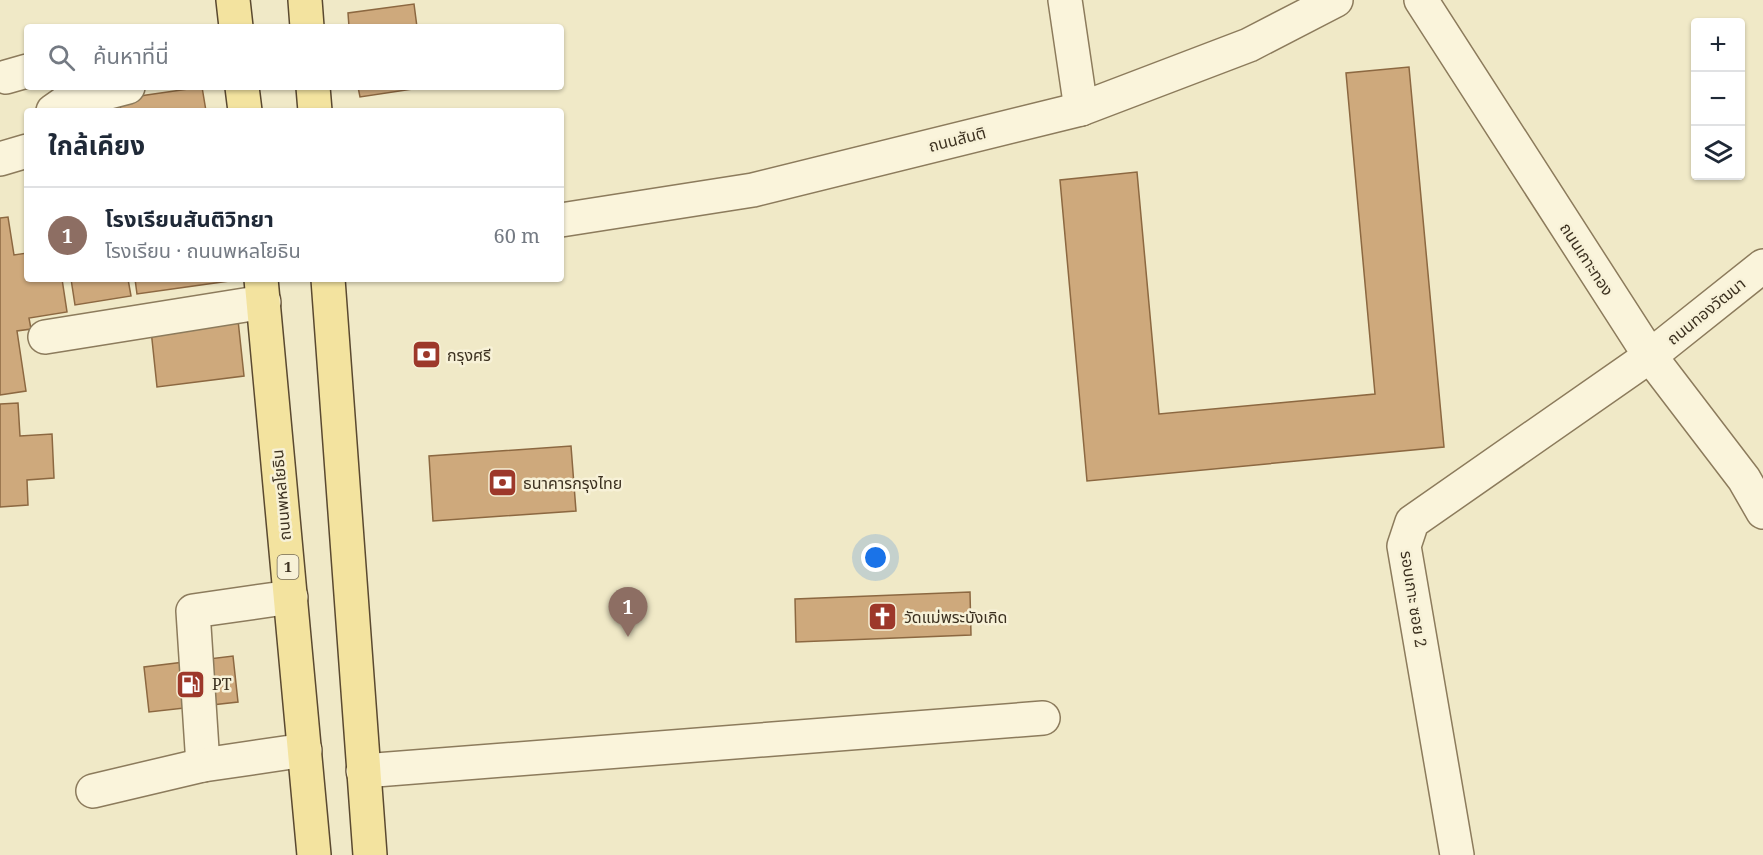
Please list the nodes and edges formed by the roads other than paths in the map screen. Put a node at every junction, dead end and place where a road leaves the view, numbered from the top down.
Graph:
1 (233, 0) edge
2 (305, 0) edge
3 (1065, 0) edge
4 (1336, 0) edge
5 (1421, 0) edge
6 (236, 24) edge
7 (307, 24) edge
8 (117, 90) edge
9 (242, 90) edge
10 (313, 90) edge
11 (57, 108) edge
12 (244, 108) edge
13 (315, 108) edge
14 (1081, 109) junction
15 (24, 152) edge
16 (0, 159) edge
17 (564, 220) edge
18 (1763, 266) edge
19 (328, 282) edge
20 (262, 291) edge
21 (45, 337) dead end
22 (1650, 357) junction
23 (1763, 512) edge
24 (291, 597) junction
25 (1043, 718) dead end
26 (305, 750) junction
27 (203, 765) junction
28 (363, 771) junction
29 (93, 791) dead end
30 (314, 855) edge
31 (370, 855) edge
32 (1457, 855) edge

1 - 6 main road
2 - 7 main road
3 - 14 street
4 - 14 street, ถนนสันติ
5 - 22 street, ถนนเกาะทอง
8 - 11 street
9 - 12 main road
10 - 13 main road
14 - 17 street, ถนนสันติ
15 - 16 street
18 - 22 street, ถนนทองวัฒนา
19 - 28 main road
20 - 21 street
20 - 24 main road, ถนนพหลโยธิน / 1
22 - 23 street, ถนนเกาะทอง
22 - 32 street, รอบเกาะ ซอย 2
24 - 26 main road, ถนนพหลโยธิน / 1
24 - 27 street
25 - 28 street
26 - 27 street
26 - 30 main road, ถนนพหลโยธิน / 1
27 - 29 street
28 - 31 main road

